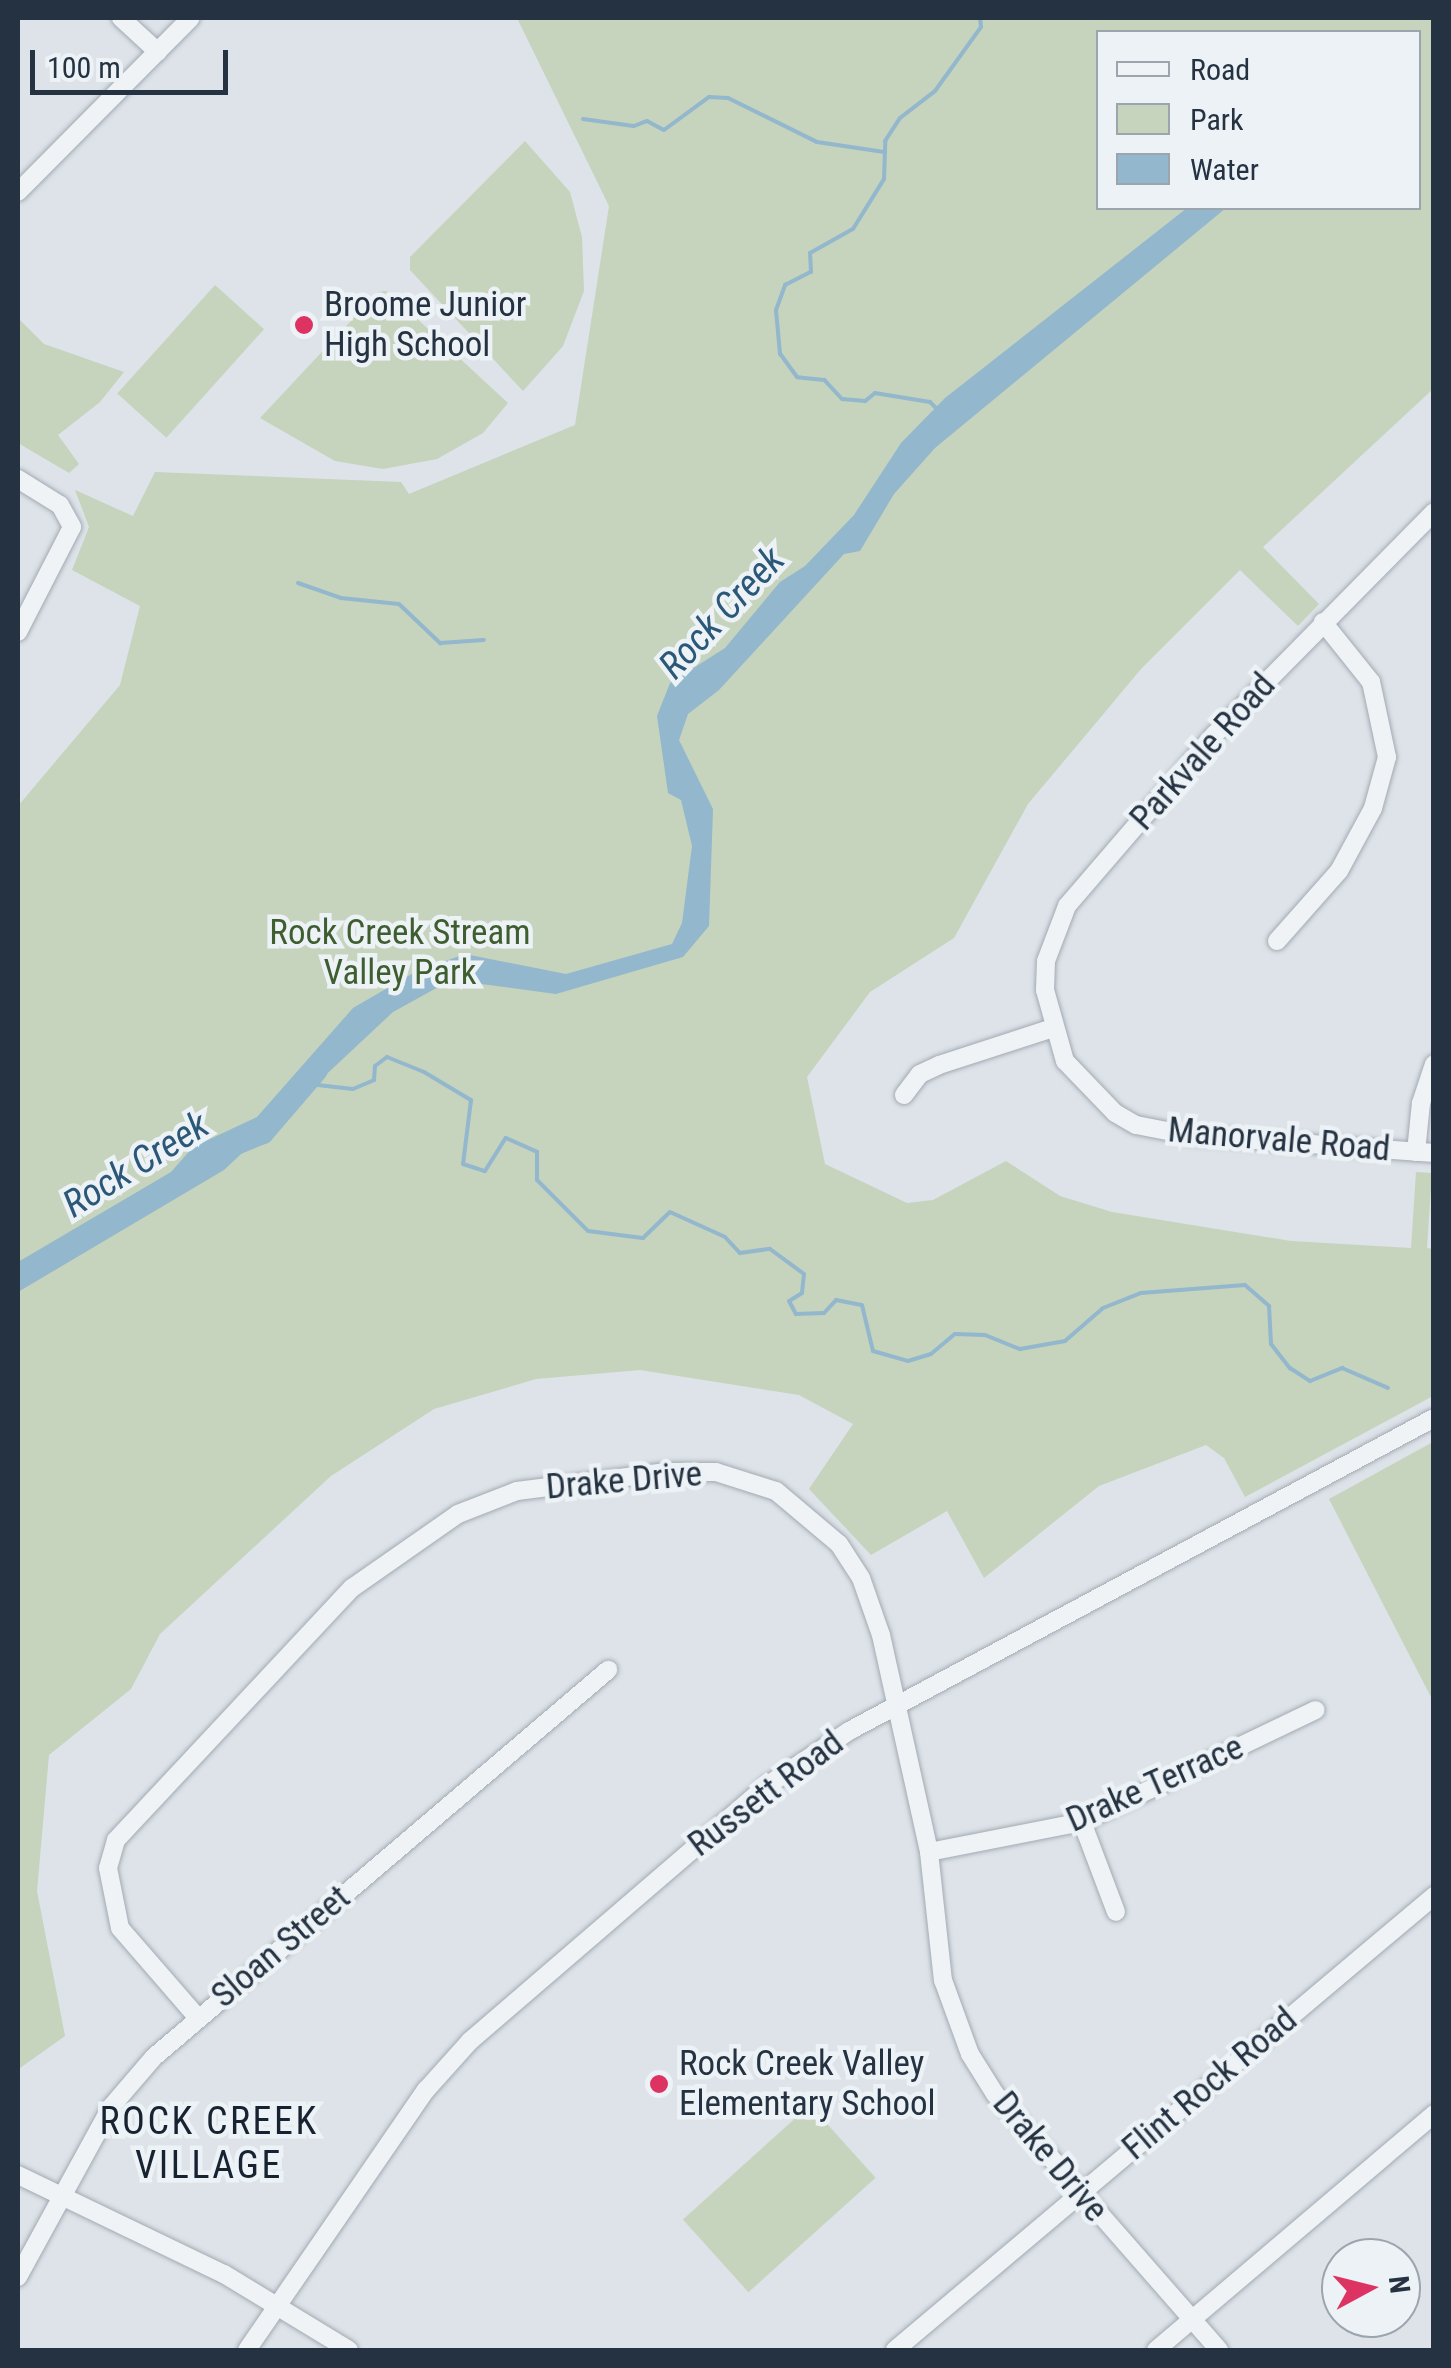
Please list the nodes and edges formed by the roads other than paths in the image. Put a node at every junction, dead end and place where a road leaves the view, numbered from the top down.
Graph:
1 (121, 18) edge
2 (191, 18) edge
3 (158, 52) junction
4 (18, 192) edge
5 (18, 478) edge
6 (1434, 512) edge
7 (1322, 622) junction
8 (18, 632) edge
9 (1278, 940) dead end
10 (1050, 1029) junction
11 (1434, 1064) edge
12 (904, 1096) dead end
13 (1425, 1153) edge
14 (1434, 1418) edge
15 (608, 1670) dead end
16 (901, 1703) junction
17 (1316, 1710) dead end
18 (1082, 1822) junction
19 (929, 1852) junction
20 (1434, 1896) edge
21 (1116, 1912) dead end
22 (198, 2018) junction
23 (1434, 2114) edge
24 (18, 2176) edge
25 (1080, 2194) junction
26 (61, 2196) junction
27 (18, 2277) edge
28 (278, 2304) junction
29 (1191, 2320) junction
30 (246, 2350) edge
31 (349, 2350) edge
32 (894, 2350) edge
33 (1156, 2350) edge
34 (1218, 2350) edge

1 - 3 street
2 - 3 street
3 - 4 street
5 - 8 street
6 - 7 street, Parkvale Road
7 - 9 street
7 - 10 street, Parkvale Road
10 - 12 street
10 - 13 street, Manorvale Road
11 - 13 street
14 - 16 street, Russett Road
15 - 22 street, Sloan Street
16 - 19 street, Drake Drive
16 - 22 street, Drake Drive
16 - 28 street, Russett Road
17 - 18 street, Drake Terrace
18 - 19 street, Drake Terrace
18 - 21 street
19 - 25 street, Drake Drive
20 - 25 street, Flint Rock Road
22 - 26 street, Sloan Street
23 - 29 street
24 - 26 street
25 - 29 street, Drake Drive
25 - 32 street, Flint Rock Road
26 - 27 street, Sloan Street
26 - 28 street
28 - 30 street, Russett Road
28 - 31 street
29 - 33 street
29 - 34 street, Drake Drive

